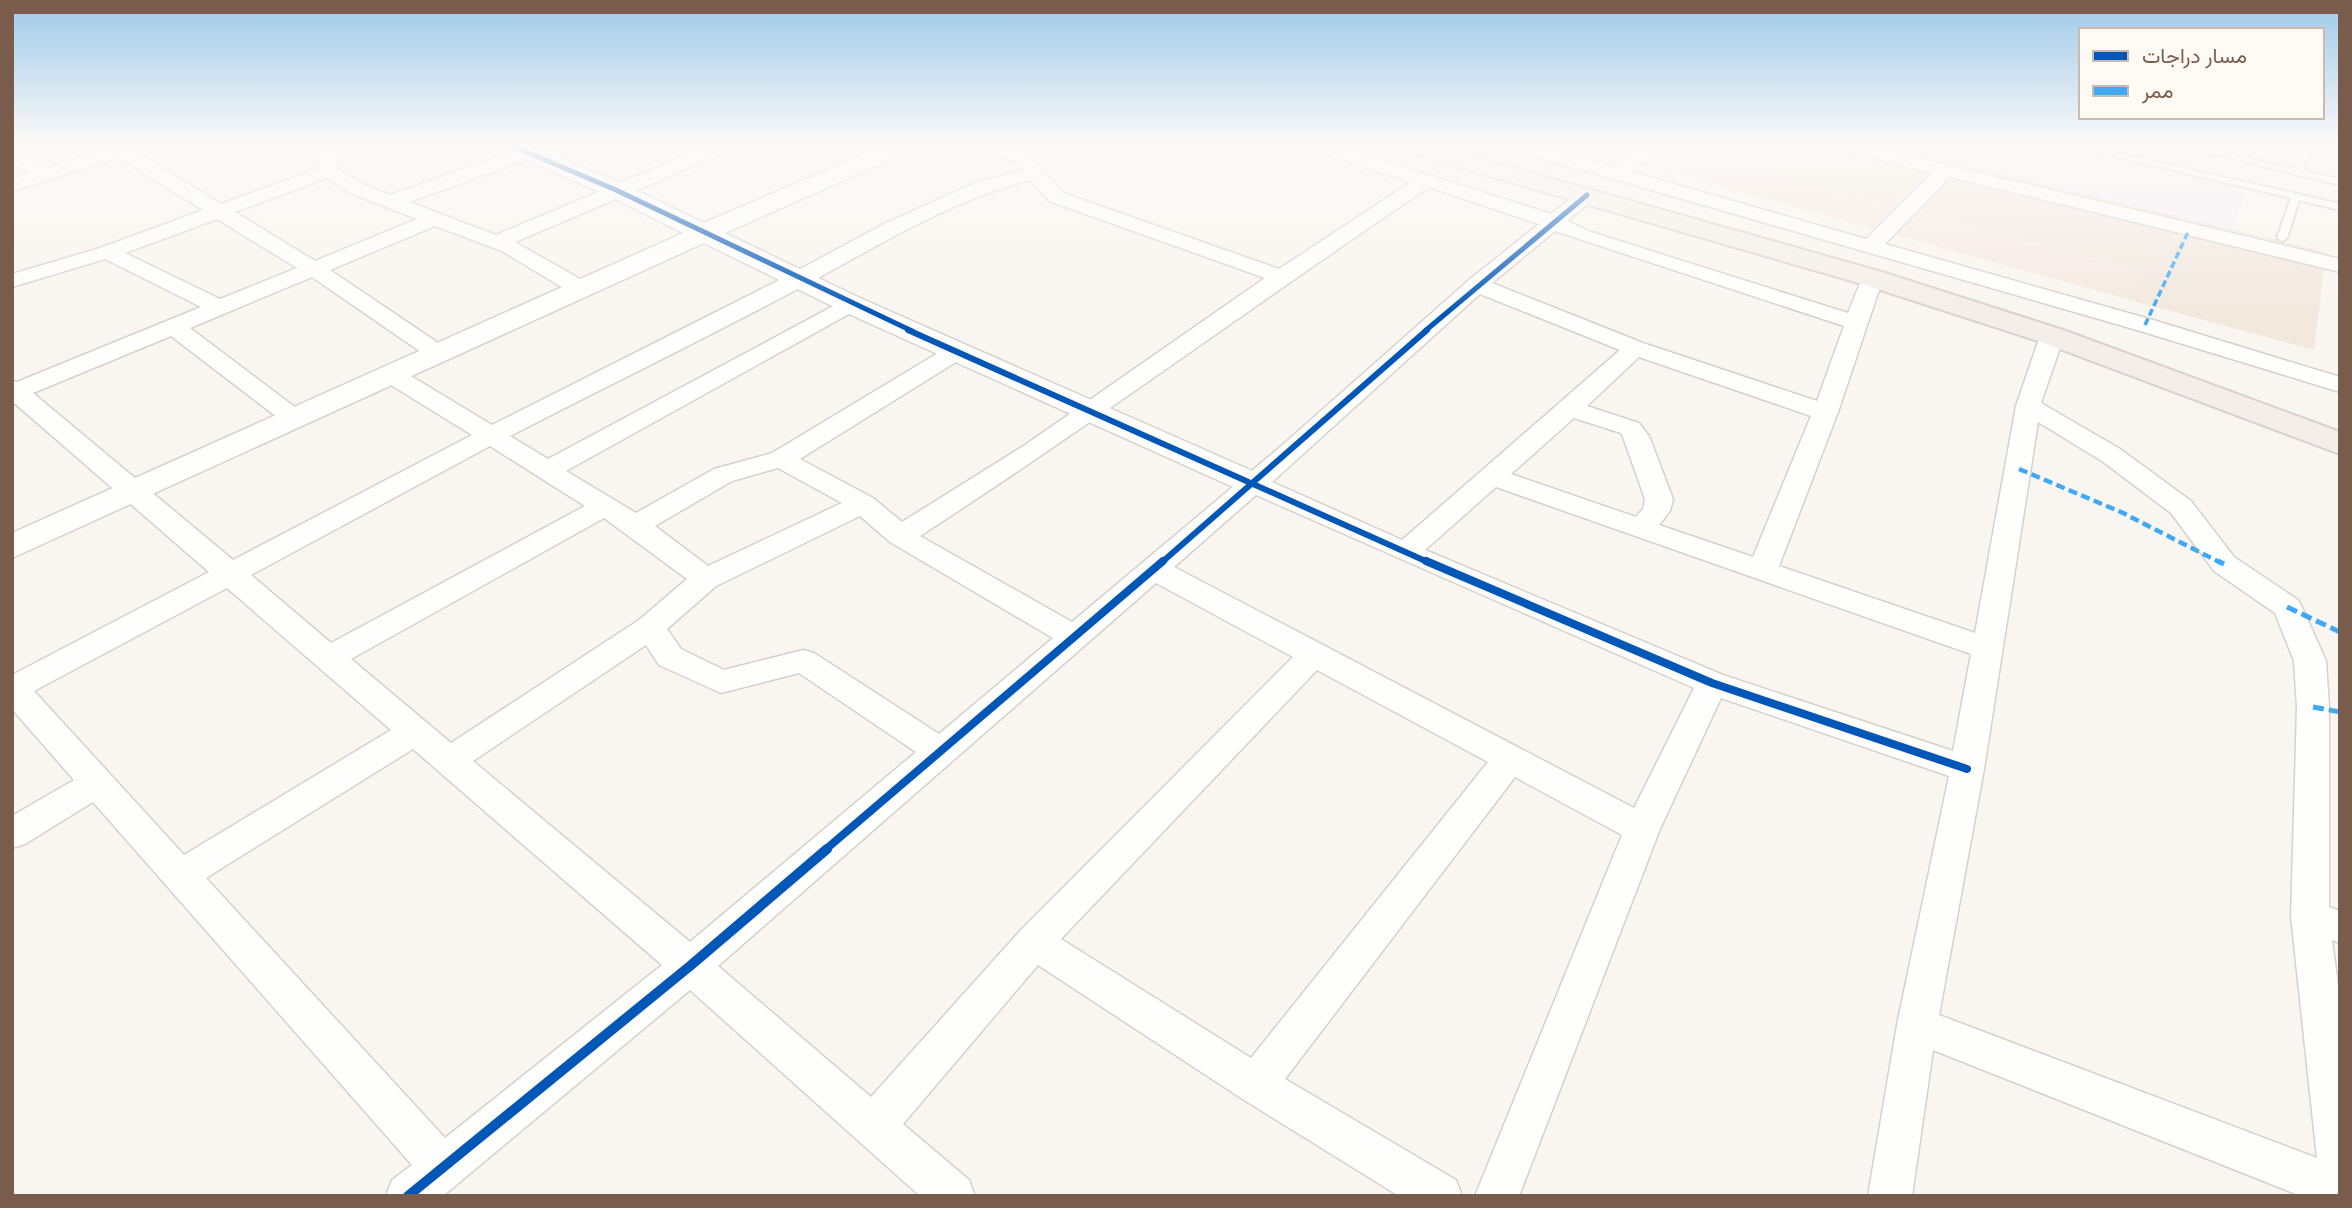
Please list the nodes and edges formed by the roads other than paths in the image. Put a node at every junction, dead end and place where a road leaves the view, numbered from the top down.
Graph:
1 (205, 201) edge
2 (242, 201) edge
3 (393, 201) edge
4 (590, 201) edge
5 (638, 201) edge
6 (776, 201) edge
7 (950, 201) edge
8 (1068, 201) edge
9 (1395, 201) edge
10 (1494, 201) edge
11 (1579, 201) edge
12 (1609, 201) edge
13 (1670, 201) edge
14 (1717, 201) edge
15 (1915, 201) edge
16 (2071, 201) edge
17 (2294, 201) edge
18 (2315, 201) edge
19 (2340, 207) edge
20 (217, 210) junction
21 (438, 218) junction
22 (1553, 223) junction
23 (702, 234) junction
24 (2282, 238) dead end
25 (497, 242) junction
26 (1872, 245) junction
27 (107, 251) junction
28 (2340, 266) edge
29 (314, 269) junction
30 (1281, 277) junction
31 (801, 278) junction
32 (1872, 278) junction
33 (12, 281) edge
34 (1477, 285) junction
35 (581, 289) junction
36 (850, 304) junction
37 (220, 308) junction
38 (1857, 323) junction
39 (174, 327) junction
40 (2052, 336) junction
41 (1635, 348) junction
42 (956, 352) junction
43 (439, 354) junction
44 (392, 375) junction
45 (2340, 385) edge
46 (14, 391) edge
47 (2028, 406) junction
48 (1571, 409) junction
49 (1090, 410) junction
50 (1825, 412) junction
51 (295, 419) junction
52 (2340, 419) edge
53 (490, 436) junction
54 (2340, 444) edge
55 (781, 459) junction
56 (546, 471) junction
57 (1491, 476) junction
58 (1254, 484) junction
59 (132, 493) junction
60 (863, 504) junction
61 (605, 506) junction
62 (636, 525) junction
63 (1641, 528) junction
64 (900, 536) junction
65 (12, 547) edge
66 (1405, 552) junction
67 (1154, 569) junction
68 (1762, 571) junction
69 (231, 572) junction
70 (706, 579) junction
71 (650, 627) junction
72 (1074, 637) junction
73 (1986, 649) junction
74 (1314, 654) junction
75 (330, 657) junction
76 (1712, 683) junction
77 (13, 689) edge
78 (416, 731) junction
79 (941, 752) junction
80 (1510, 758) junction
81 (450, 760) junction
82 (1967, 769) junction
83 (96, 783) junction
84 (1642, 829) junction
85 (12, 834) edge
86 (179, 876) junction
87 (2325, 922) edge
88 (1034, 942) junction
89 (690, 966) junction
90 (1917, 1025) junction
91 (1256, 1084) junction
92 (874, 1126) junction
93 (2340, 1166) edge
94 (442, 1167) junction
95 (2340, 1189) edge
96 (408, 1196) edge
97 (953, 1196) edge
98 (1440, 1196) edge
99 (1497, 1196) edge
100 (1890, 1196) edge

1 - 20 street
2 - 20 street
3 - 21 street
4 - 25 street
5 - 23 street
6 - 23 street
7 - 31 street
8 - 30 street
9 - 30 street
10 - 22 street
11 - 22 street
12 - 32 main road
13 - 52 main road
14 - 26 street
15 - 26 street
16 - 28 street
17 - 24 lane
18 - 19 lane
20 - 27 street
20 - 29 street
21 - 25 street
21 - 29 street
22 - 34 street
22 - 38 street
23 - 31 street
23 - 35 street
25 - 35 street
26 - 45 street
27 - 33 street
27 - 37 street
29 - 37 street
29 - 43 street
30 - 49 street
31 - 36 street
31 - 53 street
32 - 38 street
32 - 40 main road
34 - 41 street
34 - 58 street
35 - 43 street
36 - 42 street
36 - 56 street
37 - 39 street
38 - 50 street
39 - 46 street
39 - 51 street
40 - 47 street
40 - 54 main road
41 - 48 street
41 - 50 street
42 - 49 street
42 - 55 street
43 - 44 street
44 - 51 street
44 - 53 street
46 - 59 street
47 - 73 street
47 - 87 street
48 - 57 street
48 - 63 street
49 - 58 street
49 - 64 street
50 - 68 street
51 - 59 street
53 - 56 street
53 - 69 street
55 - 60 street
55 - 62 street
56 - 61 street
57 - 63 street
57 - 66 street
58 - 66 street
58 - 67 street
59 - 65 street
59 - 69 street
60 - 64 street
60 - 70 street
61 - 62 street
61 - 75 street
62 - 70 street
63 - 68 street
64 - 72 street
66 - 76 street
67 - 72 street
67 - 74 street
68 - 73 street
69 - 75 street
69 - 77 street
70 - 71 street
71 - 79 street
71 - 81 street
72 - 79 street
73 - 82 street
74 - 80 street
74 - 88 street
75 - 78 street
76 - 82 street
76 - 84 street
77 - 83 street
78 - 81 street
78 - 86 street
79 - 89 street
80 - 84 street
80 - 91 street
81 - 89 street
82 - 90 street
83 - 85 street
83 - 86 street
84 - 99 street
86 - 94 street
87 - 93 street
88 - 91 street
88 - 92 street
89 - 92 street
89 - 94 street
90 - 95 street
90 - 100 street
91 - 98 street
92 - 97 street
94 - 96 street

